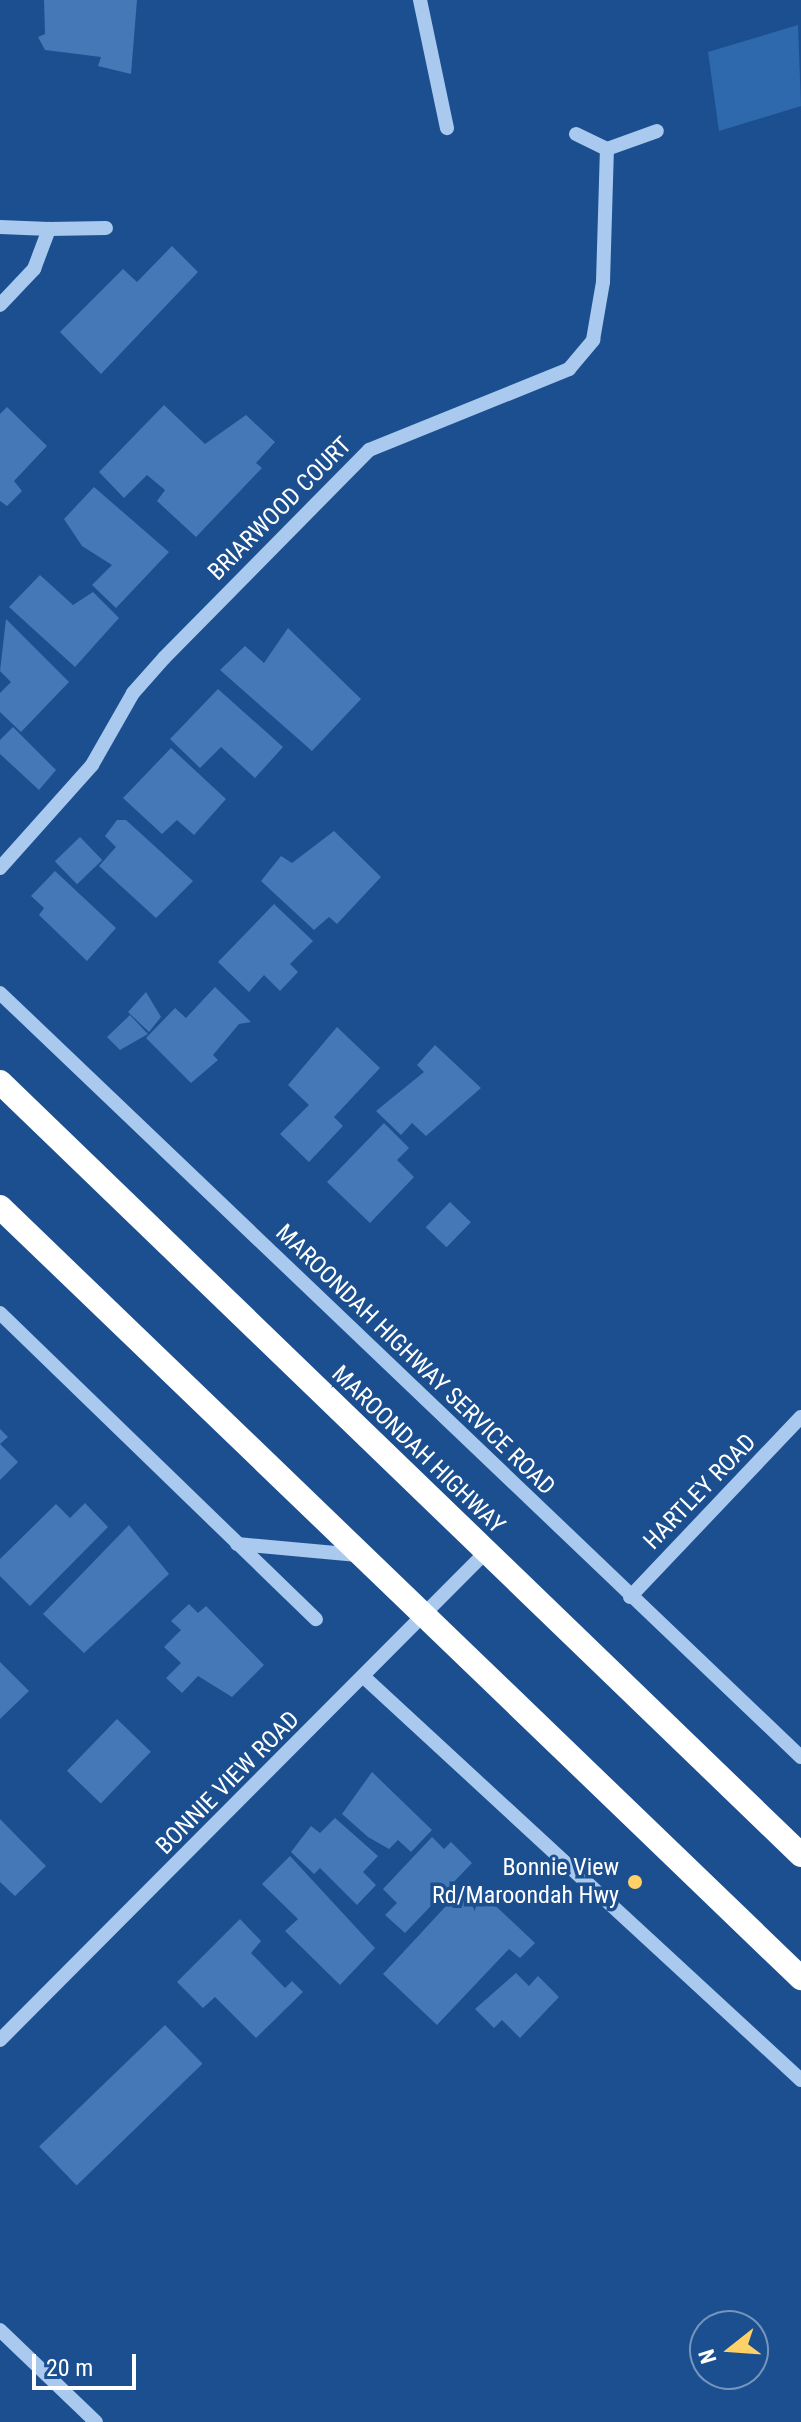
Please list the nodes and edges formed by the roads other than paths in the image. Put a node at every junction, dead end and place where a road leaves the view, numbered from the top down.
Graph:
1 (420, 0) edge
2 (447, 128) dead end
3 (657, 131) dead end
4 (576, 134) dead end
5 (607, 149) junction
6 (0, 227) edge
7 (106, 228) dead end
8 (49, 229) junction
9 (0, 305) edge
10 (0, 868) edge
11 (0, 993) edge
12 (0, 1082) edge
13 (0, 1207) edge
14 (0, 1313) edge
15 (801, 1417) edge
16 (237, 1544) junction
17 (484, 1554) junction
18 (357, 1555) junction
19 (630, 1597) junction
20 (425, 1616) junction
21 (316, 1619) dead end
22 (365, 1678) junction
23 (801, 1757) edge
24 (801, 1855) edge
25 (801, 1978) edge
26 (0, 2040) edge
27 (801, 2080) edge
28 (0, 2330) edge
29 (96, 2422) edge

1 - 2 street
3 - 5 street
4 - 5 street
5 - 10 street, BRIARWOOD COURT
6 - 8 street
7 - 8 street
8 - 9 street
11 - 19 street, MAROONDAH HIGHWAY SERVICE ROAD
12 - 17 highway, MAROONDAH HIGHWAY
13 - 18 highway
14 - 16 street
15 - 19 street, HARTLEY ROAD
16 - 18 street
16 - 21 street
17 - 20 street, BONNIE VIEW ROAD
17 - 24 highway, MAROONDAH HIGHWAY
18 - 20 highway
19 - 23 street, MAROONDAH HIGHWAY SERVICE ROAD
20 - 22 street, BONNIE VIEW ROAD
20 - 25 highway
22 - 26 street, BONNIE VIEW ROAD
22 - 27 street
28 - 29 street

